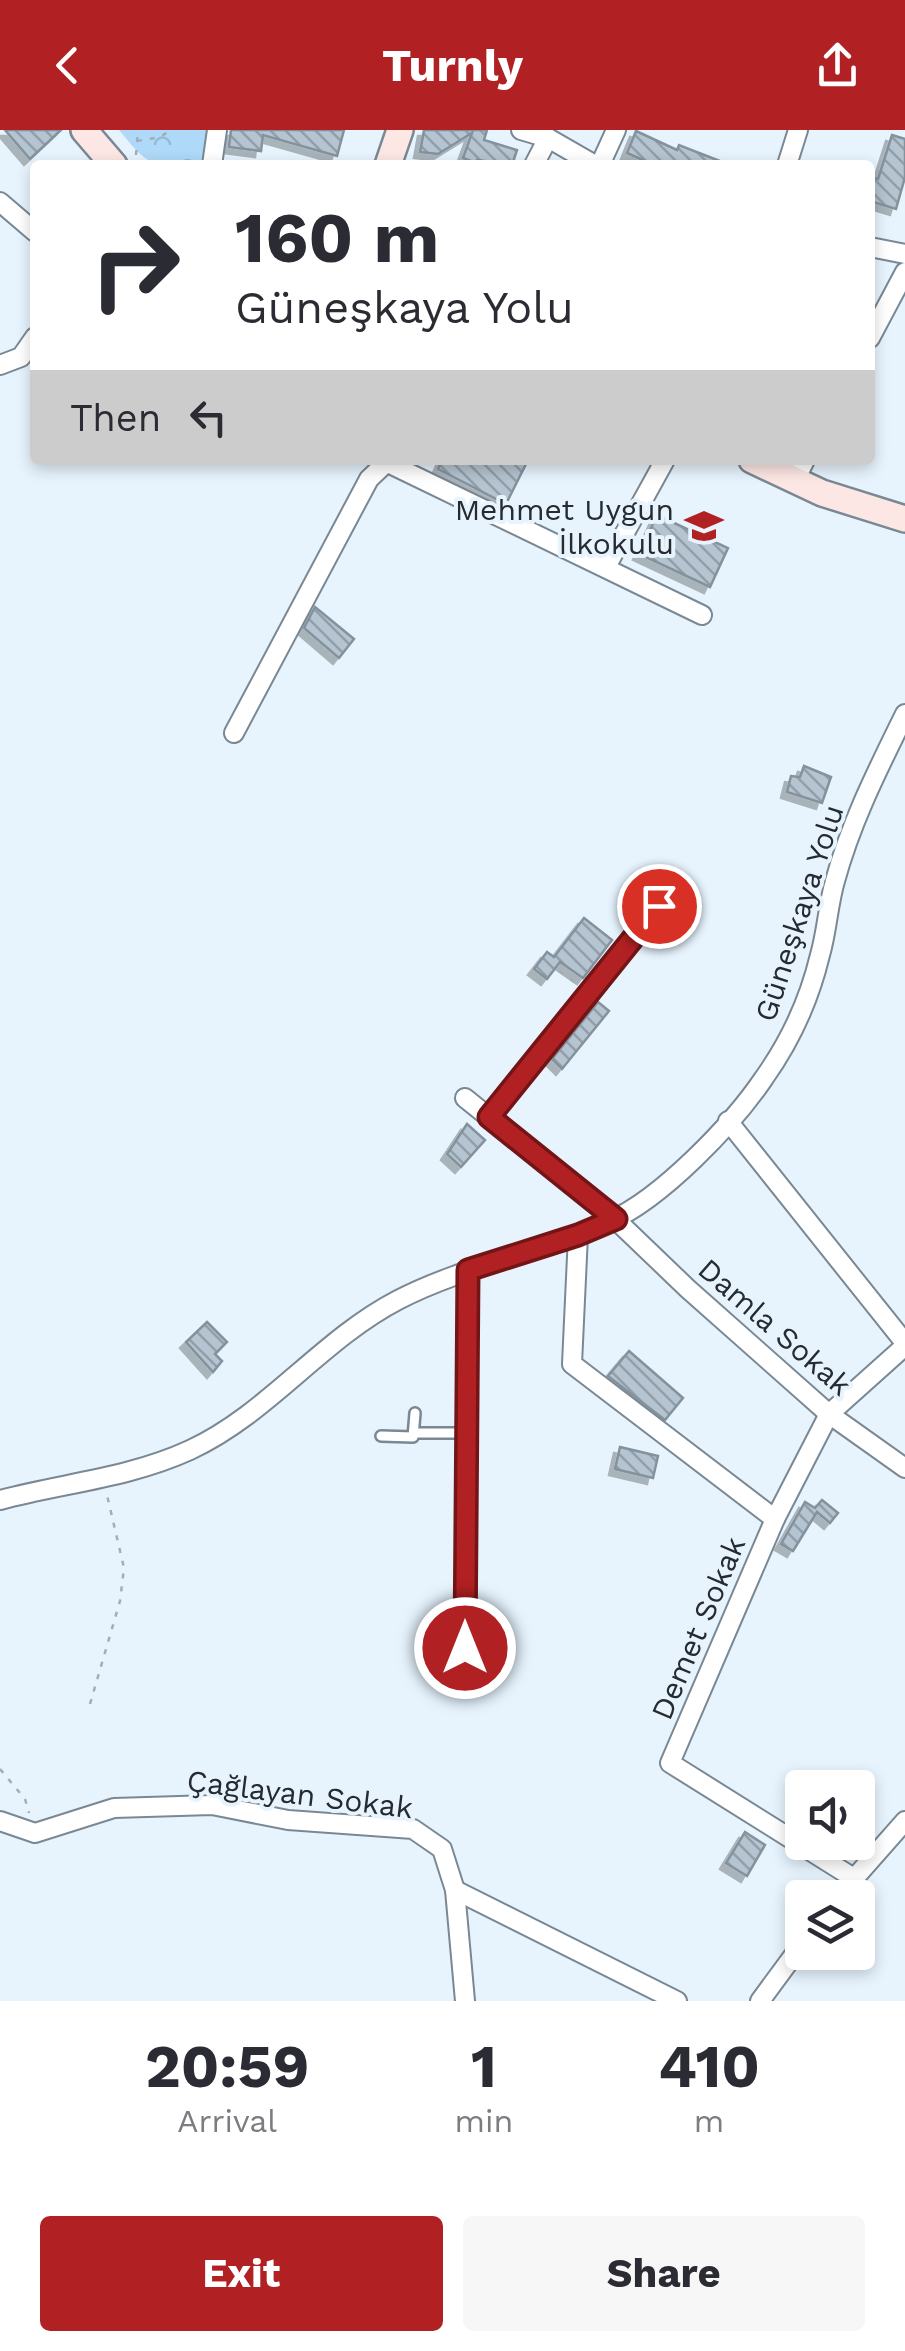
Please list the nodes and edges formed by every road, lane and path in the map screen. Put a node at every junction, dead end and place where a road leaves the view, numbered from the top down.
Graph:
1 (84, 130) edge
2 (138, 130) edge
3 (172, 130) edge
4 (217, 130) edge
5 (400, 130) edge
6 (521, 130) edge
7 (616, 130) edge
8 (798, 130) edge
9 (548, 138) junction
10 (138, 140) junction
11 (125, 160) edge
12 (213, 160) edge
13 (390, 160) edge
14 (537, 160) edge
15 (589, 160) edge
16 (601, 160) edge
17 (789, 160) edge
18 (0, 202) edge
19 (30, 228) edge
20 (875, 248) edge
21 (905, 254) edge
22 (905, 272) edge
23 (875, 329) edge
24 (30, 344) edge
25 (0, 364) edge
26 (384, 465) edge
27 (396, 465) edge
28 (662, 465) edge
29 (800, 470) edge
30 (905, 519) edge
31 (606, 568) junction
32 (702, 615) dead end
33 (905, 714) edge
34 (234, 733) dead end
35 (659, 906) dead end
36 (559, 970) dead end
37 (590, 992) junction
38 (466, 1098) dead end
39 (489, 1117) junction
40 (728, 1120) junction
41 (616, 1219) junction
42 (578, 1235) junction
43 (468, 1270) junction
44 (905, 1344) edge
45 (414, 1413) dead end
46 (829, 1414) junction
47 (414, 1432) junction
48 (466, 1433) junction
49 (381, 1436) dead end
50 (905, 1468) edge
51 (104, 1479) junction
52 (0, 1500) edge
53 (775, 1519) junction
54 (465, 1648) dead end
55 (90, 1704) dead end
56 (0, 1769) edge
57 (0, 1820) edge
58 (35, 1833) junction
59 (902, 1833) edge
60 (852, 1877) junction
61 (850, 1880) edge
62 (455, 1890) junction
63 (785, 1967) edge
64 (464, 2001) edge
65 (676, 2001) edge
66 (760, 2001) edge

1 - 11 street
2 - 10 path
3 - 10 path
4 - 12 street
5 - 13 street
6 - 9 street
7 - 16 street
8 - 17 street
9 - 14 street
9 - 15 street
10 - 11 path
18 - 19 street
20 - 21 street
22 - 23 street
24 - 25 street
26 - 34 street
27 - 31 street
28 - 31 street
29 - 30 street
31 - 32 street
33 - 40 street, Güneşkaya Yolu
35 - 37 street
36 - 37 path
37 - 39 street
38 - 39 street, Damla Sokak
39 - 41 street, Damla Sokak
40 - 41 street, Güneşkaya Yolu
40 - 44 street
41 - 42 street, Güneşkaya Yolu
41 - 46 street, Damla Sokak
42 - 43 street, Güneşkaya Yolu
42 - 53 street
43 - 48 street
43 - 51 street, Güneşkaya Yolu
44 - 46 street, Demet Sokak
45 - 47 lane
46 - 50 street, Damla Sokak
46 - 53 street, Demet Sokak
47 - 48 lane
47 - 49 lane
48 - 54 street
51 - 52 street, Güneşkaya Yolu
51 - 55 path
53 - 60 street, Demet Sokak
56 - 58 path
57 - 58 street
58 - 62 street, Çağlayan Sokak
59 - 60 street
60 - 61 street
62 - 64 street, Çağlayan Sokak
62 - 65 street
63 - 66 street

